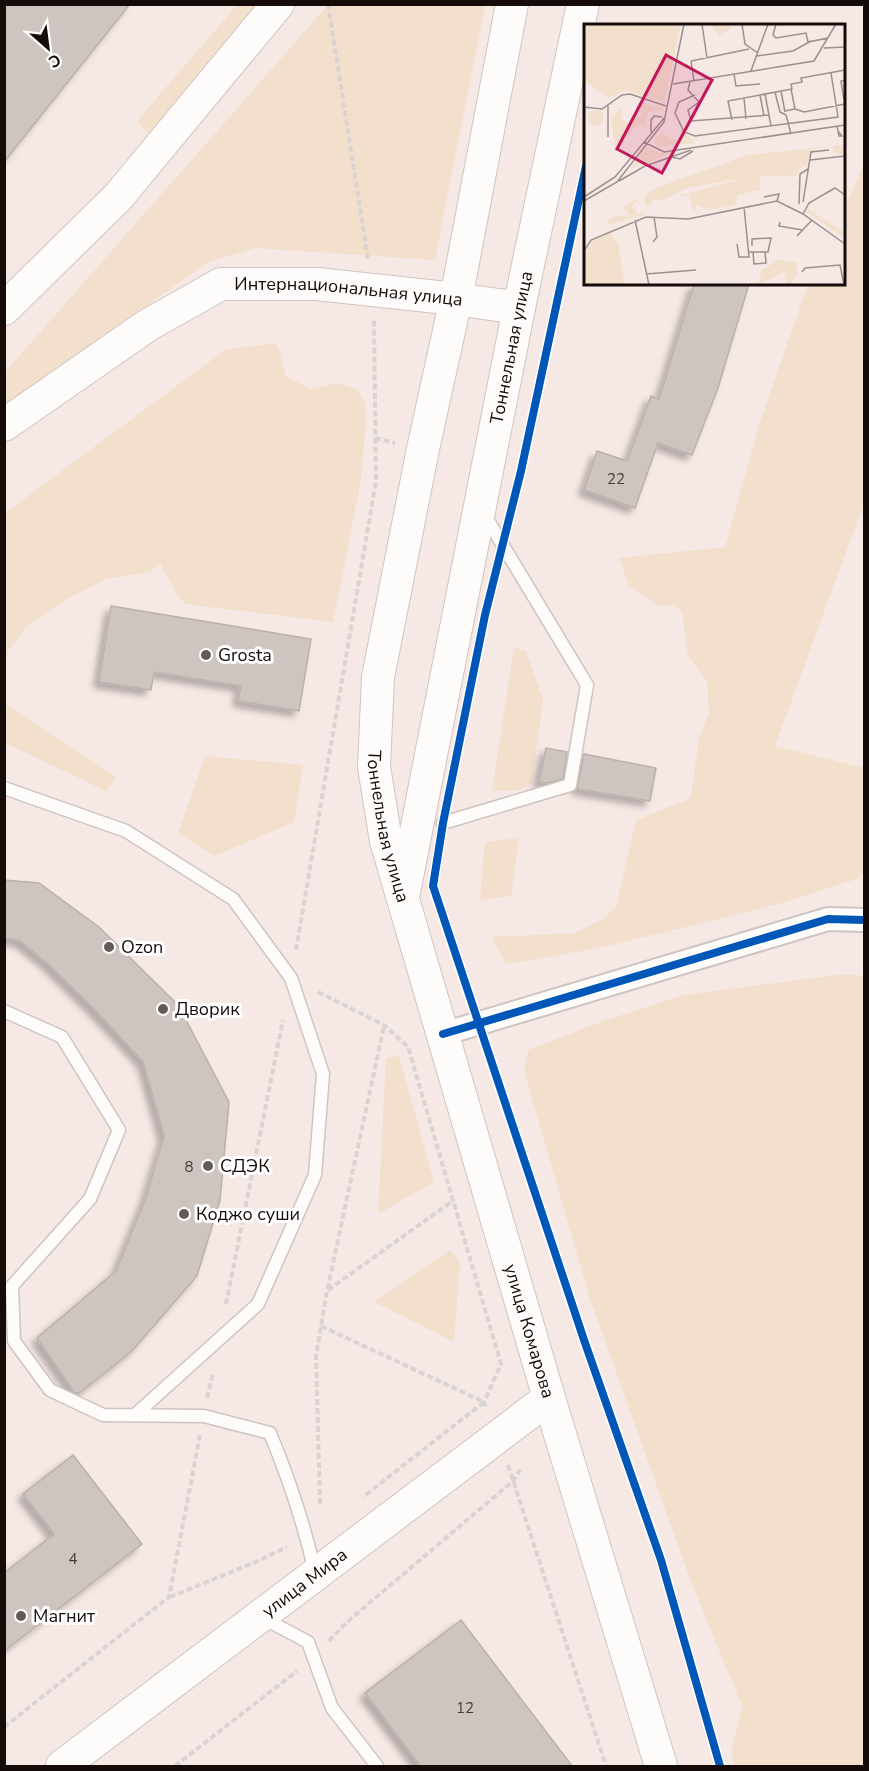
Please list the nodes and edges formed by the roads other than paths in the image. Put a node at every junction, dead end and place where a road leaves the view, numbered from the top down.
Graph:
1 (278, 4) edge
2 (512, 4) edge
3 (583, 4) edge
4 (456, 298) junction
5 (6, 307) edge
6 (519, 308) junction
7 (4, 425) edge
8 (479, 506) junction
9 (4, 788) edge
10 (443, 823) dead end
11 (403, 896) junction
12 (864, 920) edge
13 (4, 1011) edge
14 (443, 1034) junction
15 (549, 1398) junction
16 (135, 1415) junction
17 (316, 1575) junction
18 (260, 1617) junction
19 (62, 1767) edge
20 (376, 1767) edge
21 (661, 1767) edge

1 - 5 main road
2 - 4 main road, Тоннельная улица
3 - 6 main road, Тоннельная улица
4 - 6 main road, Интернациональная улица
4 - 7 main road, Интернациональная улица
4 - 11 main road, Тоннельная улица
6 - 8 main road, Тоннельная улица
8 - 10 lane
8 - 11 main road, Тоннельная улица
9 - 16 lane
11 - 14 main road, улица Комарова
12 - 14 street
13 - 16 lane
14 - 15 main road, улица Комарова
15 - 17 main road, улица Мира
15 - 21 main road, улица Комарова
16 - 17 lane
17 - 18 main road, улица Мира
18 - 19 main road, улица Мира
18 - 20 lane

